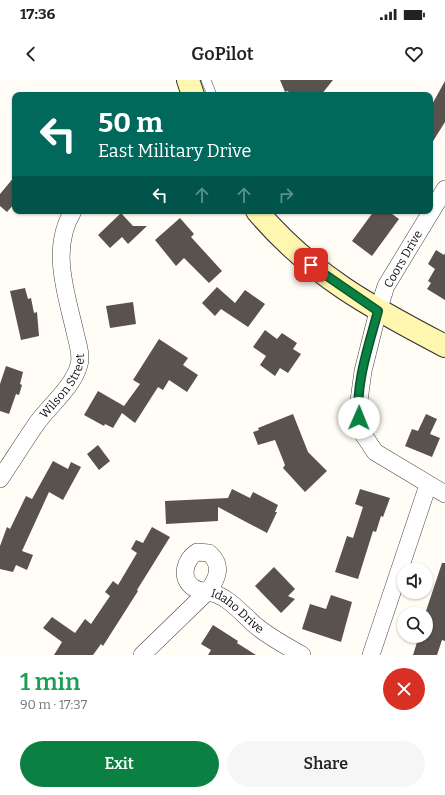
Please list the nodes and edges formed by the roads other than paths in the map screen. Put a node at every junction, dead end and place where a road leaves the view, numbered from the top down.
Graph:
1 (445, 189) edge
2 (433, 209) edge
3 (72, 214) edge
4 (260, 214) edge
5 (430, 214) edge
6 (378, 311) junction
7 (445, 346) edge
8 (0, 479) edge
9 (428, 485) junction
10 (445, 494) edge
11 (142, 655) edge
12 (302, 655) edge
13 (371, 655) edge

1 - 2 street, Coors Drive
3 - 8 street, Wilson Street
4 - 6 street
5 - 6 street, Coors Drive
6 - 7 street
6 - 9 street, Coors Drive
9 - 10 street, Coors Drive
9 - 13 street
11 - 12 street, Idaho Drive

